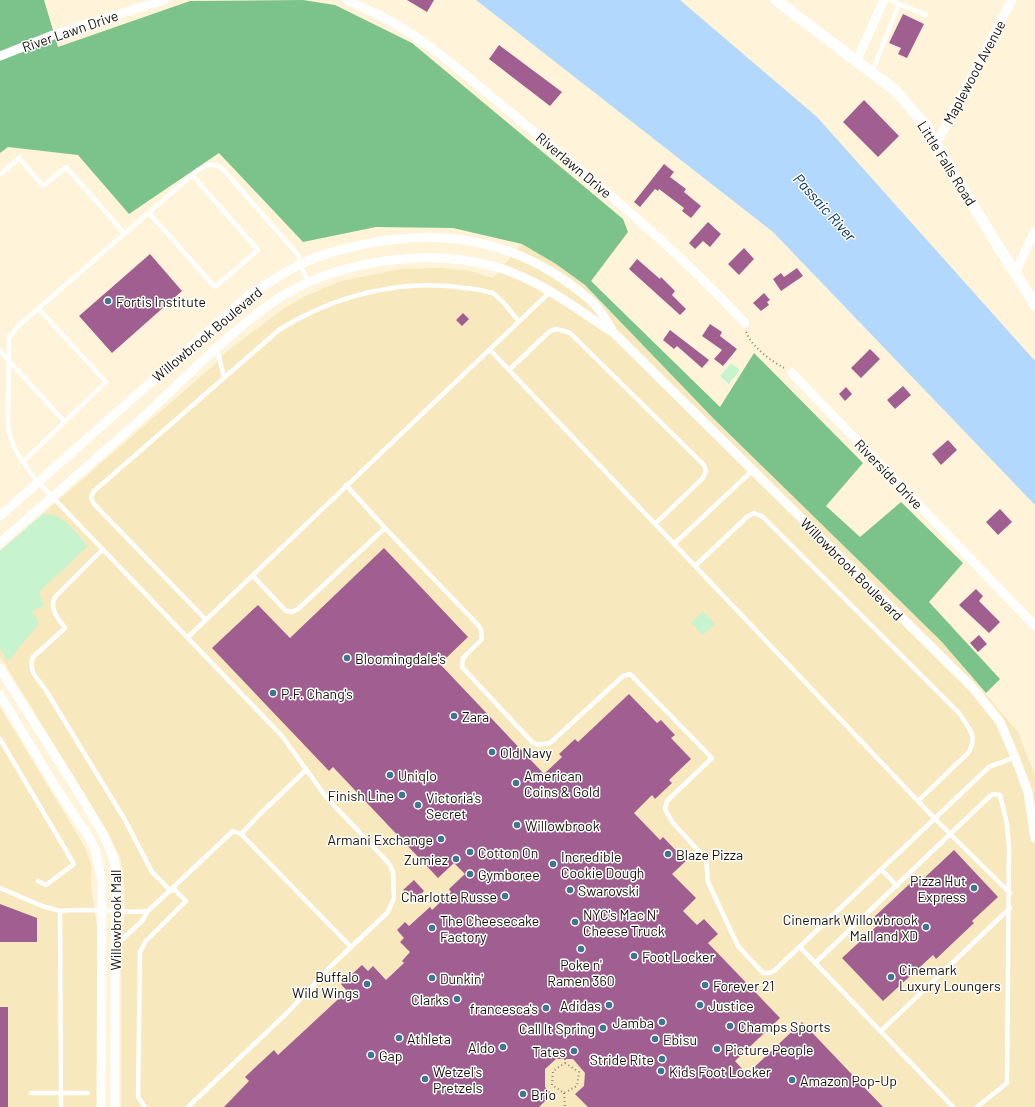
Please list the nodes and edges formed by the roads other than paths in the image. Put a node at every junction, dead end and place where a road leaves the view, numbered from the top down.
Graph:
1 (164, 0) edge
2 (347, 0) edge
3 (776, 0) edge
4 (884, 0) edge
5 (891, 0) edge
6 (1012, 0) edge
7 (899, 4) junction
8 (926, 15) dead end
9 (0, 56) edge
10 (856, 62) junction
11 (872, 73) junction
12 (936, 144) junction
13 (0, 175) edge
14 (192, 175) junction
15 (149, 213) junction
16 (1035, 231) edge
17 (125, 234) junction
18 (300, 264) junction
19 (1015, 273) junction
20 (308, 284) junction
21 (552, 291) junction
22 (1035, 305) edge
23 (39, 309) junction
24 (519, 322) junction
25 (745, 323) road end
26 (614, 333) junction
27 (217, 348) junction
28 (490, 350) junction
29 (0, 351) edge
30 (9, 362) junction
31 (509, 370) junction
32 (792, 373) road end
33 (224, 378) junction
34 (65, 422) junction
35 (22, 462) junction
36 (753, 470) junction
37 (38, 482) junction
38 (346, 485) junction
39 (53, 496) junction
40 (0, 516) edge
41 (655, 524) junction
42 (385, 528) junction
43 (0, 543) edge
44 (674, 544) junction
45 (104, 549) junction
46 (695, 566) junction
47 (253, 576) junction
48 (206, 620) junction
49 (1035, 626) edge
50 (188, 637) junction
51 (0, 669) edge
52 (0, 695) edge
53 (0, 739) edge
54 (1015, 757) junction
55 (306, 770) junction
56 (918, 801) junction
57 (935, 819) junction
58 (241, 834) junction
59 (950, 834) junction
60 (1035, 838) edge
61 (882, 870) junction
62 (38, 881) dead end
63 (897, 886) junction
64 (0, 888) edge
65 (172, 890) junction
66 (1010, 893) junction
67 (1010, 908) junction
68 (102, 910) junction
69 (60, 911) junction
70 (116, 911) junction
71 (148, 911) junction
72 (115, 946) junction
73 (351, 947) junction
74 (800, 947) junction
75 (815, 963) junction
76 (881, 1032) junction
77 (31, 1093) dead end
78 (61, 1093) junction
79 (88, 1093) dead end
80 (61, 1107) edge
81 (101, 1107) edge
82 (115, 1107) edge
83 (145, 1107) edge
84 (188, 1107) edge
85 (953, 1107) edge
86 (977, 1107) edge

1 - 9 street, River Lawn Drive
2 - 25 street, Riverlawn Drive
3 - 10 street, Little Falls Road
4 - 10 street
5 - 7 lane
6 - 12 street, Maplewood Avenue
7 - 8 lane
7 - 11 lane
10 - 11 street, Little Falls Road
11 - 12 street, Little Falls Road
12 - 19 street, Little Falls Road
13 - 17 lane
14 - 15 lane
14 - 15 lane
14 - 18 lane
15 - 17 lane
16 - 19 street
17 - 23 lane
18 - 20 lane
18 - 26 street, Willowbrook Boulevard
18 - 37 street, Willowbrook Boulevard
19 - 22 street, Little Falls Road
20 - 21 street, Willowbrook Boulevard
20 - 27 street, Willowbrook Boulevard
21 - 24 lane
21 - 26 street, Willowbrook Boulevard
23 - 30 lane
23 - 34 lane
24 - 28 lane
24 - 33 lane
26 - 36 street, Willowbrook Boulevard
27 - 33 lane
27 - 39 street, Willowbrook Boulevard
28 - 31 lane
28 - 38 lane
29 - 30 lane
30 - 34 lane
30 - 35 lane
31 - 41 lane
31 - 41 lane
32 - 49 street, Riverside Drive
33 - 48 lane
34 - 35 lane
35 - 37 lane
36 - 44 lane
36 - 54 street, Willowbrook Boulevard
37 - 39 lane
37 - 40 street, Willowbrook Boulevard
38 - 42 lane
38 - 47 lane
39 - 43 street, Willowbrook Boulevard
39 - 45 lane
41 - 44 lane
42 - 47 lane
42 - 74 lane
44 - 46 lane
45 - 50 lane
45 - 65 lane
46 - 56 lane
46 - 56 lane
47 - 48 lane
48 - 50 lane
50 - 55 lane
51 - 70 street, Willowbrook Mall
52 - 68 street, Willowbrook Mall
53 - 62 lane
54 - 57 lane
54 - 60 street, Willowbrook Boulevard
55 - 58 lane
55 - 73 lane
56 - 57 lane
57 - 59 lane
57 - 61 lane
58 - 65 lane
58 - 73 lane
59 - 63 lane
59 - 66 lane
59 - 66 lane
61 - 63 lane
61 - 74 lane
63 - 75 lane
64 - 69 lane
65 - 71 lane
65 - 83 lane
66 - 67 lane
67 - 76 lane
67 - 86 lane
68 - 69 lane
68 - 70 lane
68 - 81 street, Willowbrook Mall
69 - 78 lane
70 - 71 lane
70 - 72 street, Willowbrook Mall
71 - 72 lane
72 - 82 street, Willowbrook Mall
73 - 84 lane
74 - 75 lane
75 - 76 lane
76 - 85 lane
77 - 78 lane
78 - 79 lane
78 - 80 lane

